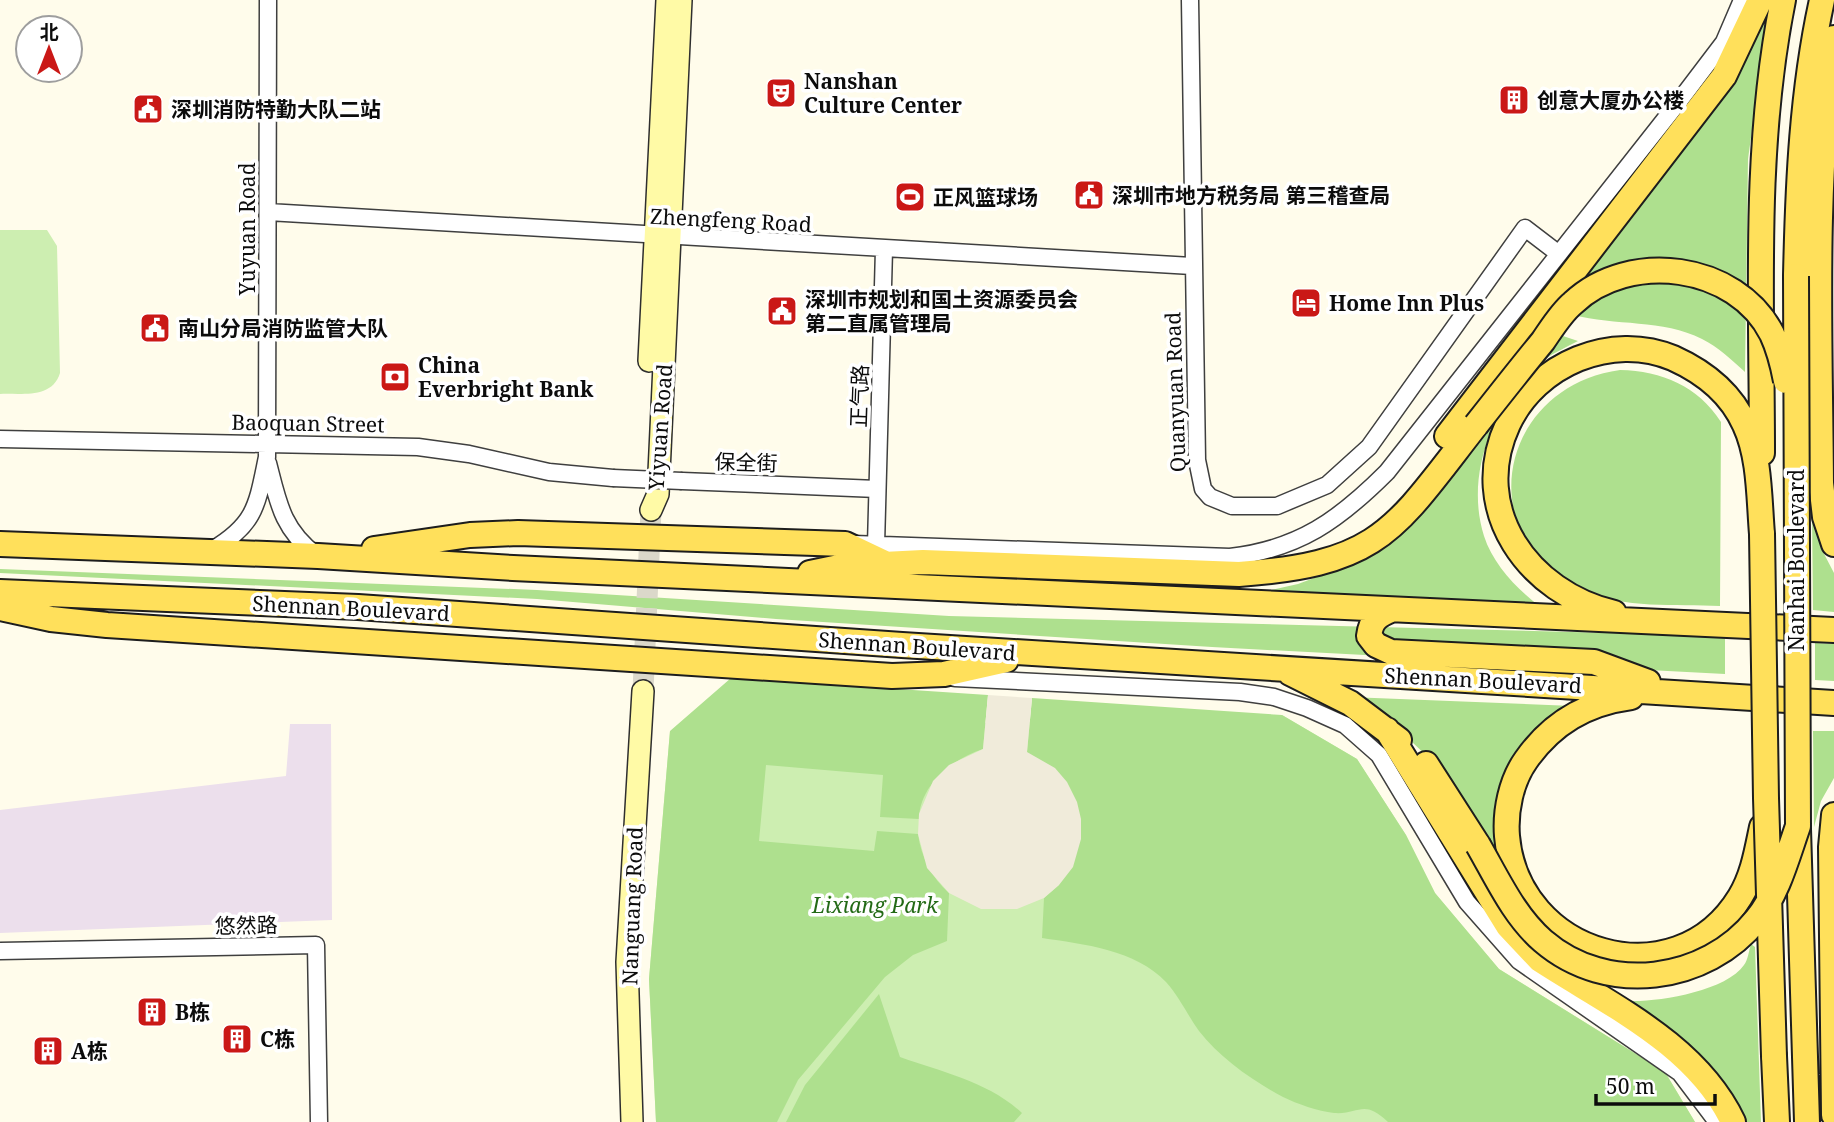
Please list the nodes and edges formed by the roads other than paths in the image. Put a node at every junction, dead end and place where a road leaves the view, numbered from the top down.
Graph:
1 (268, 0) edge
2 (667, 0) edge
3 (681, 0) edge
4 (1190, 0) edge
5 (1742, 0) edge
6 (1760, 0) edge
7 (1783, 0) edge
8 (1822, 0) edge
9 (1834, 38) edge
10 (268, 212) junction
11 (662, 237) junction
12 (884, 249) junction
13 (1559, 254) junction
14 (1192, 266) junction
15 (1795, 419) junction
16 (0, 439) edge
17 (267, 450) junction
18 (613, 478) joint
19 (877, 489) junction
20 (1762, 534) junction
21 (0, 544) edge
22 (1834, 544) edge
23 (206, 552) junction
24 (880, 554) junction
25 (318, 556) junction
26 (1289, 570) junction
27 (772, 581) junction
28 (976, 590) junction
29 (0, 592) edge
30 (358, 607) junction
31 (0, 608) edge
32 (1391, 610) junction
33 (1648, 621) junction
34 (1834, 630) edge
35 (243, 634) junction
36 (1033, 653) junction
37 (1280, 668) junction
38 (918, 676) junction
39 (643, 691) tunnel mouth
40 (1672, 691) junction
41 (1834, 703) edge
42 (1387, 730) junction
43 (1766, 798) junction
44 (1834, 815) edge
45 (1798, 826) junction
46 (0, 951) edge
47 (1832, 1058) edge
48 (1834, 1115) edge
49 (319, 1122) edge
50 (632, 1122) edge
51 (1717, 1122) edge
52 (1733, 1122) edge
53 (1776, 1122) edge
54 (1807, 1122) edge

1 - 10 street, Yuyuan Road
2 - 11 street, Yiyuan Road
3 - 11 street, Yiyuan Road
4 - 14 street, Quanyuan Road
5 - 13 street
6 - 26 main road
7 - 20 main road, Nanhai Boulevard, bridge
8 - 15 main road, Nanhai Boulevard, bridge
9 - 22 main road
10 - 11 street, Zhengfeng Road
10 - 17 street, Yuyuan Road
11 - 11 street, Yiyuan Road
11 - 12 street, Zhengfeng Road
12 - 14 street, Zhengfeng Road
12 - 19 street, 正气路
13 - 14 street, Quanyuan Road
13 - 24 street
15 - 26 main road, bridge
15 - 45 main road, Nanhai Boulevard, bridge
16 - 17 street, Baoquan Street
17 - 18 street, Baoquan Street
17 - 23 street
17 - 25 street
18 - 19 street, 保全街, bridge
19 - 24 street, 正气路
20 - 33 main road
20 - 43 main road, Nanhai Boulevard, bridge
21 - 23 main road
23 - 25 main road
24 - 25 main road
24 - 26 main road
24 - 27 main road
24 - 28 main road
25 - 27 main road
27 - 28 main road
28 - 32 main road
29 - 30 main road, Shennan Boulevard
30 - 35 main road
30 - 36 main road, Shennan Boulevard
31 - 35 main road
32 - 33 main road
32 - 40 main road
33 - 34 main road
35 - 38 main road
36 - 37 main road, Shennan Boulevard
36 - 38 main road
37 - 40 main road, Shennan Boulevard
37 - 42 main road
38 - 51 street
39 - 50 street, Nanguang Road
40 - 41 main road, Shennan Boulevard
40 - 43 main road, bridge
42 - 45 main road, bridge
42 - 52 main road
43 - 53 main road, Nanhai Boulevard, bridge
44 - 47 main road
45 - 54 main road, Nanhai Boulevard
46 - 49 street, 悠然路
47 - 48 main road

